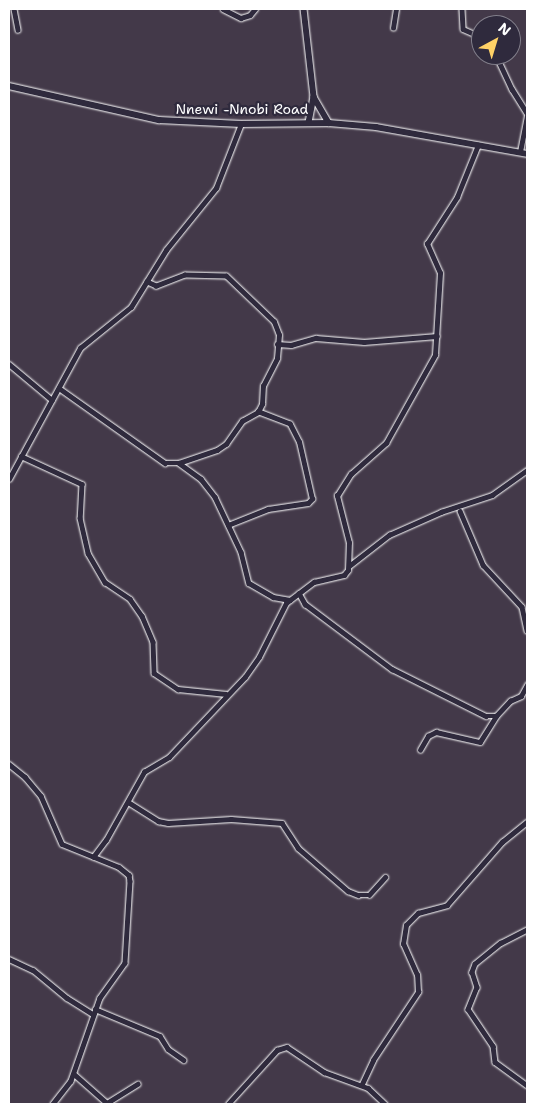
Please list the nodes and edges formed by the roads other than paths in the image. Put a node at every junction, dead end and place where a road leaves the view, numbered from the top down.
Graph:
1 (14, 9) edge
2 (223, 9) edge
3 (255, 9) edge
4 (304, 9) edge
5 (396, 9) edge
6 (462, 9) edge
7 (393, 28) dead end
8 (18, 30) dead end
9 (471, 33) edge
10 (501, 65) edge
11 (9, 86) edge
12 (314, 97) junction
13 (527, 114) edge
14 (309, 122) junction
15 (328, 123) junction
16 (241, 124) junction
17 (478, 145) junction
18 (520, 152) junction
19 (527, 154) edge
20 (147, 282) junction
21 (437, 336) junction
22 (277, 344) junction
23 (9, 364) edge
24 (59, 388) junction
25 (52, 400) junction
26 (258, 412) junction
27 (21, 456) junction
28 (179, 463) junction
29 (527, 470) edge
30 (9, 480) edge
31 (460, 511) dead end
32 (228, 525) junction
33 (349, 566) junction
34 (299, 593) junction
35 (290, 600) junction
36 (527, 630) edge
37 (527, 684) edge
38 (226, 694) junction
39 (496, 716) junction
40 (420, 750) dead end
41 (9, 764) edge
42 (128, 802) junction
43 (527, 822) edge
44 (93, 857) junction
45 (385, 877) dead end
46 (527, 930) edge
47 (9, 959) edge
48 (94, 1012) junction
49 (184, 1060) dead end
50 (74, 1074) junction
51 (137, 1084) dead end
52 (362, 1084) junction
53 (527, 1085) edge
54 (53, 1104) edge
55 (228, 1104) edge
56 (385, 1104) edge

1 - 8 street
2 - 3 street
4 - 12 main road
5 - 7 street
6 - 9 street
10 - 13 street
11 - 16 main road, Nnewi -Nnobi Road
12 - 14 main road
12 - 15 main road
13 - 18 street
14 - 15 main road, Nnewi -Nnobi Road
14 - 16 main road, Nnewi -Nnobi Road
15 - 17 main road, Nnewi -Nnobi Road
16 - 20 street
17 - 18 main road, Nnewi -Nnobi Road
17 - 21 street
18 - 19 main road, Nnewi -Nnobi Road
20 - 22 street
20 - 24 street
21 - 22 street
21 - 33 street
22 - 26 street
23 - 25 street
24 - 25 street
24 - 28 street
25 - 27 street
26 - 28 street
26 - 32 street
27 - 30 street
27 - 38 street
28 - 32 street
29 - 33 street
31 - 36 street
32 - 35 street
33 - 34 street
34 - 35 street
34 - 39 street
35 - 38 street
37 - 39 street
38 - 42 street
39 - 40 street
41 - 44 street
42 - 44 street
42 - 45 street
43 - 52 street
44 - 48 street
46 - 53 street
47 - 48 street
48 - 49 street
48 - 50 street
50 - 51 street
50 - 54 street
52 - 55 street
52 - 56 street

